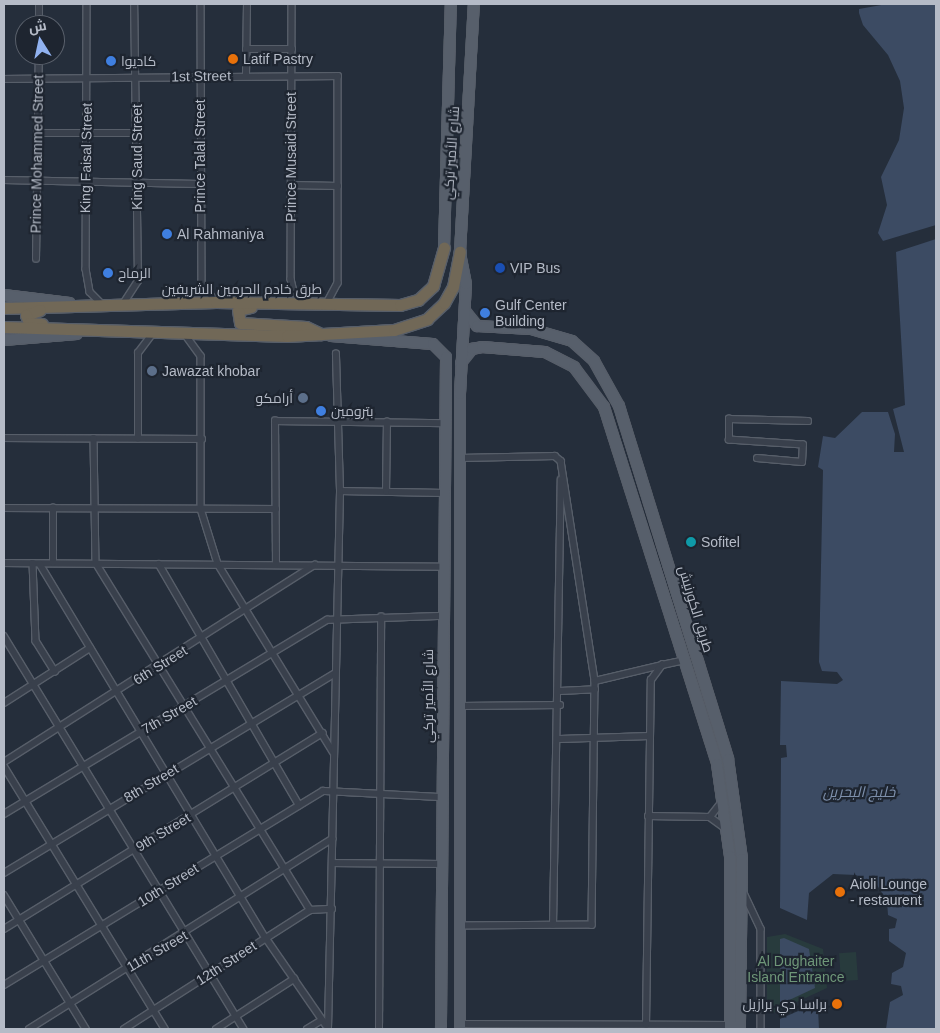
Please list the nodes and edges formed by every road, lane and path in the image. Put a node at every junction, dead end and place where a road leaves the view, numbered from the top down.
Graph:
1 (87, 4) edge
2 (134, 4) edge
3 (201, 4) edge
4 (247, 4) edge
5 (292, 4) edge
6 (451, 4) edge
7 (474, 4) edge
8 (246, 49) junction
9 (292, 49) junction
10 (39, 65) edge
11 (200, 74) junction
12 (246, 75) junction
13 (292, 76) junction
14 (136, 78) junction
15 (4, 79) edge
16 (88, 79) junction
17 (38, 82) junction
18 (85, 133) junction
19 (137, 133) junction
20 (37, 134) junction
21 (4, 180) edge
22 (37, 181) junction
23 (85, 181) junction
24 (137, 181) junction
25 (199, 184) junction
26 (291, 185) junction
27 (338, 186) junction
28 (444, 248) joint
29 (460, 252) junction
30 (36, 256) dead end
31 (4, 295) edge
32 (216, 302) junction
33 (465, 303) junction
34 (83, 304) junction
35 (300, 304) junction
36 (103, 305) junction
37 (122, 305) junction
38 (326, 305) junction
39 (61, 306) junction
40 (4, 308) edge
41 (504, 327) junction
42 (10, 328) edge
43 (84, 333) junction
44 (153, 333) junction
45 (169, 334) junction
46 (186, 334) junction
47 (322, 335) junction
48 (4, 340) edge
49 (503, 346) junction
50 (336, 354) dead end
51 (460, 369) junction
52 (808, 421) dead end
53 (336, 422) junction
54 (387, 422) junction
55 (446, 423) junction
56 (4, 438) edge
57 (94, 438) junction
58 (138, 439) junction
59 (202, 439) junction
60 (460, 458) junction
61 (757, 458) dead end
62 (561, 460) junction
63 (340, 491) junction
64 (386, 492) junction
65 (444, 493) junction
66 (4, 508) edge
67 (53, 508) junction
68 (95, 509) junction
69 (201, 509) junction
70 (276, 509) junction
71 (459, 562) junction
72 (4, 563) edge
73 (53, 563) junction
74 (96, 563) junction
75 (36, 564) junction
76 (159, 564) junction
77 (218, 564) junction
78 (276, 564) junction
79 (315, 565) junction
80 (335, 565) junction
81 (443, 565) junction
82 (247, 610) junction
83 (442, 616) junction
84 (381, 617) junction
85 (335, 618) junction
86 (4, 636) edge
87 (200, 640) junction
88 (6, 646) edge
89 (90, 648) junction
90 (274, 653) junction
91 (685, 660) junction
92 (160, 665) junction
93 (662, 665) junction
94 (55, 671) junction
95 (334, 674) junction
96 (224, 681) junction
97 (595, 681) junction
98 (34, 686) junction
99 (595, 689) junction
100 (119, 691) junction
101 (560, 691) junction
102 (298, 693) junction
103 (4, 703) edge
104 (560, 705) junction
105 (185, 706) junction
106 (461, 706) junction
107 (250, 721) junction
108 (60, 728) junction
109 (141, 730) junction
110 (322, 733) junction
111 (649, 736) junction
112 (594, 737) junction
113 (560, 739) junction
114 (210, 746) junction
115 (333, 753) junction
116 (275, 763) junction
117 (4, 764) edge
118 (84, 767) junction
119 (166, 774) junction
120 (235, 788) junction
121 (333, 794) junction
122 (378, 796) junction
123 (441, 797) junction
124 (723, 798) junction
125 (25, 801) junction
126 (299, 805) junction
127 (109, 808) junction
128 (4, 814) edge
129 (191, 815) junction
130 (648, 816) junction
131 (710, 817) junction
132 (259, 827) junction
133 (728, 835) junction
134 (332, 839) junction
135 (50, 844) junction
136 (135, 849) junction
137 (215, 856) junction
138 (332, 863) junction
139 (377, 863) junction
140 (440, 864) junction
141 (284, 870) junction
142 (4, 873) edge
143 (76, 886) junction
144 (741, 888) junction
145 (161, 890) junction
146 (4, 895) edge
147 (243, 898) junction
148 (332, 909) junction
149 (310, 910) junction
150 (19, 920) junction
151 (553, 925) junction
152 (460, 926) junction
153 (101, 927) junction
154 (4, 929) edge
155 (187, 934) junction
156 (266, 938) junction
157 (44, 961) junction
158 (127, 969) junction
159 (211, 973) junction
160 (294, 979) junction
161 (4, 985) edge
162 (70, 1005) junction
163 (153, 1010) junction
164 (238, 1018) junction
165 (325, 1025) edge
166 (646, 1025) junction
167 (460, 1027) edge
168 (590, 1027) edge
169 (730, 1027) edge
170 (29, 1029) edge
171 (86, 1029) edge
172 (124, 1029) edge
173 (165, 1029) edge
174 (216, 1029) edge
175 (244, 1029) edge
176 (307, 1029) edge
177 (379, 1029) edge
178 (441, 1029) edge
179 (740, 1029) edge
180 (761, 1029) edge

1 - 16 street, King Faisal Street
2 - 14 street, King Saud Street
3 - 11 street, Prince Talal Street
4 - 8 street
5 - 9 street, Prince Musaid Street
6 - 28 main road, شارع الأمير تركي
7 - 29 main road, شارع الأمير تركي
8 - 9 street
8 - 12 street
9 - 13 street, Prince Musaid Street
10 - 17 street, Prince Mohammed Street
11 - 12 street, 1st Street
11 - 14 street, 1st Street
11 - 25 street, Prince Talal Street
12 - 13 street, 1st Street
13 - 26 street, Prince Musaid Street
13 - 27 street, 1st Street
14 - 16 street, 1st Street
14 - 19 street, King Saud Street
15 - 17 street, 1st Street
16 - 17 street, 1st Street
16 - 18 street, King Faisal Street
17 - 20 street, Prince Mohammed Street
18 - 19 street
18 - 20 street
18 - 23 street, King Faisal Street
19 - 24 street, King Saud Street
20 - 22 street, Prince Mohammed Street
21 - 22 street
22 - 23 street
22 - 30 street, Prince Mohammed Street
23 - 24 street
23 - 36 street, King Faisal Street
24 - 25 street
24 - 37 street, King Saud Street
25 - 32 street, Prince Talal Street
26 - 27 street
26 - 35 street, Prince Musaid Street
27 - 38 street
28 - 38 highway, طرق خادم الحرمين الشريفين
29 - 33 main road, شارع الأمير تركي
29 - 47 highway
31 - 34 main road
32 - 35 highway, طرق خادم الحرمين الشريفين
32 - 37 highway, طرق خادم الحرمين الشريفين
33 - 41 main road, طريق الكورنيش
33 - 51 main road, شارع الأمير تركي
34 - 36 highway, طرق خادم الحرمين الشريفين
34 - 39 highway, طرق خادم الحرمين الشريفين
35 - 38 highway, طرق خادم الحرمين الشريفين
35 - 47 highway
36 - 37 highway, طرق خادم الحرمين الشريفين
39 - 40 highway, طرق خادم الحرمين الشريفين
39 - 45 highway
41 - 49 main road
41 - 144 main road, طريق الكورنيش
42 - 43 highway
43 - 44 highway
43 - 48 main road
44 - 45 highway
44 - 58 street
45 - 46 highway
46 - 47 highway
46 - 59 street
47 - 55 main road, شارع الأمير تركي
49 - 51 main road, طريق الكورنيش
49 - 91 main road, طريق الكورنيش
50 - 53 street
51 - 60 main road
52 - 61 street
53 - 54 street
53 - 63 street
53 - 70 street
54 - 55 street
54 - 64 street
55 - 65 main road, شارع الأمير تركي
56 - 57 street
57 - 58 street
57 - 68 street
58 - 59 street
59 - 69 street
60 - 62 street
60 - 71 main road
62 - 97 street
62 - 101 street
63 - 64 street
63 - 80 street
64 - 65 street
65 - 81 main road, شارع الأمير تركي
66 - 67 street
67 - 68 street
67 - 73 street
68 - 69 street
68 - 74 street
69 - 70 street
69 - 77 street
70 - 78 street
71 - 81 main road
71 - 106 main road
72 - 75 street
73 - 74 street
73 - 75 street
74 - 76 street
74 - 92 street
75 - 89 street
75 - 94 street
76 - 77 street
76 - 87 street
77 - 78 street
77 - 82 street
78 - 79 street
79 - 80 street
79 - 82 street, 6th Street
80 - 81 street
80 - 85 street
81 - 83 main road, شارع الأمير تركي
82 - 87 street, 6th Street
82 - 90 street
83 - 84 street
83 - 123 main road, شارع الأمير تركي
84 - 85 street
84 - 122 street
85 - 90 street, 7th Street
85 - 95 street
86 - 88 street
87 - 92 street, 6th Street
87 - 96 street
88 - 98 street
89 - 94 street
89 - 100 street
90 - 96 street, 7th Street
90 - 102 street
91 - 93 street
91 - 124 main road, طريق الكورنيش
92 - 100 street, 6th Street
92 - 105 street
93 - 97 street
93 - 111 street
94 - 98 street
95 - 102 street, 8th Street
95 - 115 street
96 - 105 street, 7th Street
96 - 107 street
97 - 99 street
98 - 103 street
98 - 108 street
99 - 101 street
99 - 112 street
100 - 108 street, 6th Street
100 - 109 street
101 - 104 street
102 - 107 street, 8th Street
102 - 110 street
104 - 106 street
104 - 113 street
105 - 109 street, 7th Street
105 - 114 street
106 - 152 main road
107 - 114 street, 8th Street
107 - 116 street
108 - 117 street, 6th Street
108 - 118 street
109 - 118 street, 7th Street
109 - 119 street
110 - 115 street
110 - 116 street, 9th Street
111 - 112 street
111 - 130 street
112 - 113 street
112 - 151 street
113 - 151 street
114 - 119 street, 8th Street
114 - 120 street
115 - 121 street
116 - 120 street, 9th Street
116 - 126 street
117 - 125 street
118 - 125 street, 7th Street
118 - 127 street
119 - 127 street, 8th Street
119 - 129 street
120 - 129 street, 9th Street
120 - 132 street
121 - 122 street, 10th Street
121 - 126 street, 10th Street
121 - 134 street
122 - 123 street, 10th Street
122 - 139 street
123 - 140 main road, شارع الأمير تركي
124 - 131 street
124 - 133 main road, طريق الكورنيش
125 - 128 street, 7th Street
125 - 135 street
126 - 132 street, 10th Street
127 - 135 street, 8th Street
127 - 136 street
129 - 136 street, 9th Street
129 - 137 street
130 - 131 street
130 - 166 street
131 - 133 street
132 - 137 street, 10th Street
132 - 141 street
133 - 169 main road, طريق الكورنيش
134 - 138 street
134 - 141 street, 11th Street
135 - 142 street, 8th Street
135 - 143 street
136 - 143 street, 9th Street
136 - 145 street
137 - 145 street, 10th Street
137 - 147 street
138 - 139 street
138 - 148 street
139 - 140 street
139 - 177 street
140 - 178 main road, شارع الأمير تركي
141 - 147 street, 11th Street
141 - 149 street
143 - 150 street, 9th Street
143 - 153 street
144 - 179 main road, طريق الكورنيش
144 - 180 street
145 - 153 street, 10th Street
145 - 155 street
146 - 150 street
147 - 155 street, 11th Street
147 - 156 street
148 - 149 street, 12th Street
148 - 165 street
149 - 156 street, 12th Street
150 - 154 street, 9th Street
150 - 157 street
151 - 152 street
152 - 167 main road
153 - 157 street, 10th Street
153 - 158 street
155 - 158 street, 11th Street
155 - 159 street
156 - 159 street, 12th Street
156 - 160 street
157 - 161 street, 10th Street
157 - 162 street
158 - 162 street, 11th Street
158 - 163 street
159 - 163 street, 12th Street
159 - 164 street
160 - 164 street
160 - 165 street
162 - 170 street, 11th Street
162 - 171 street
163 - 172 street, 12th Street
163 - 173 street
164 - 174 street
164 - 175 street
165 - 176 street
166 - 168 street
166 - 169 street
167 - 168 street

